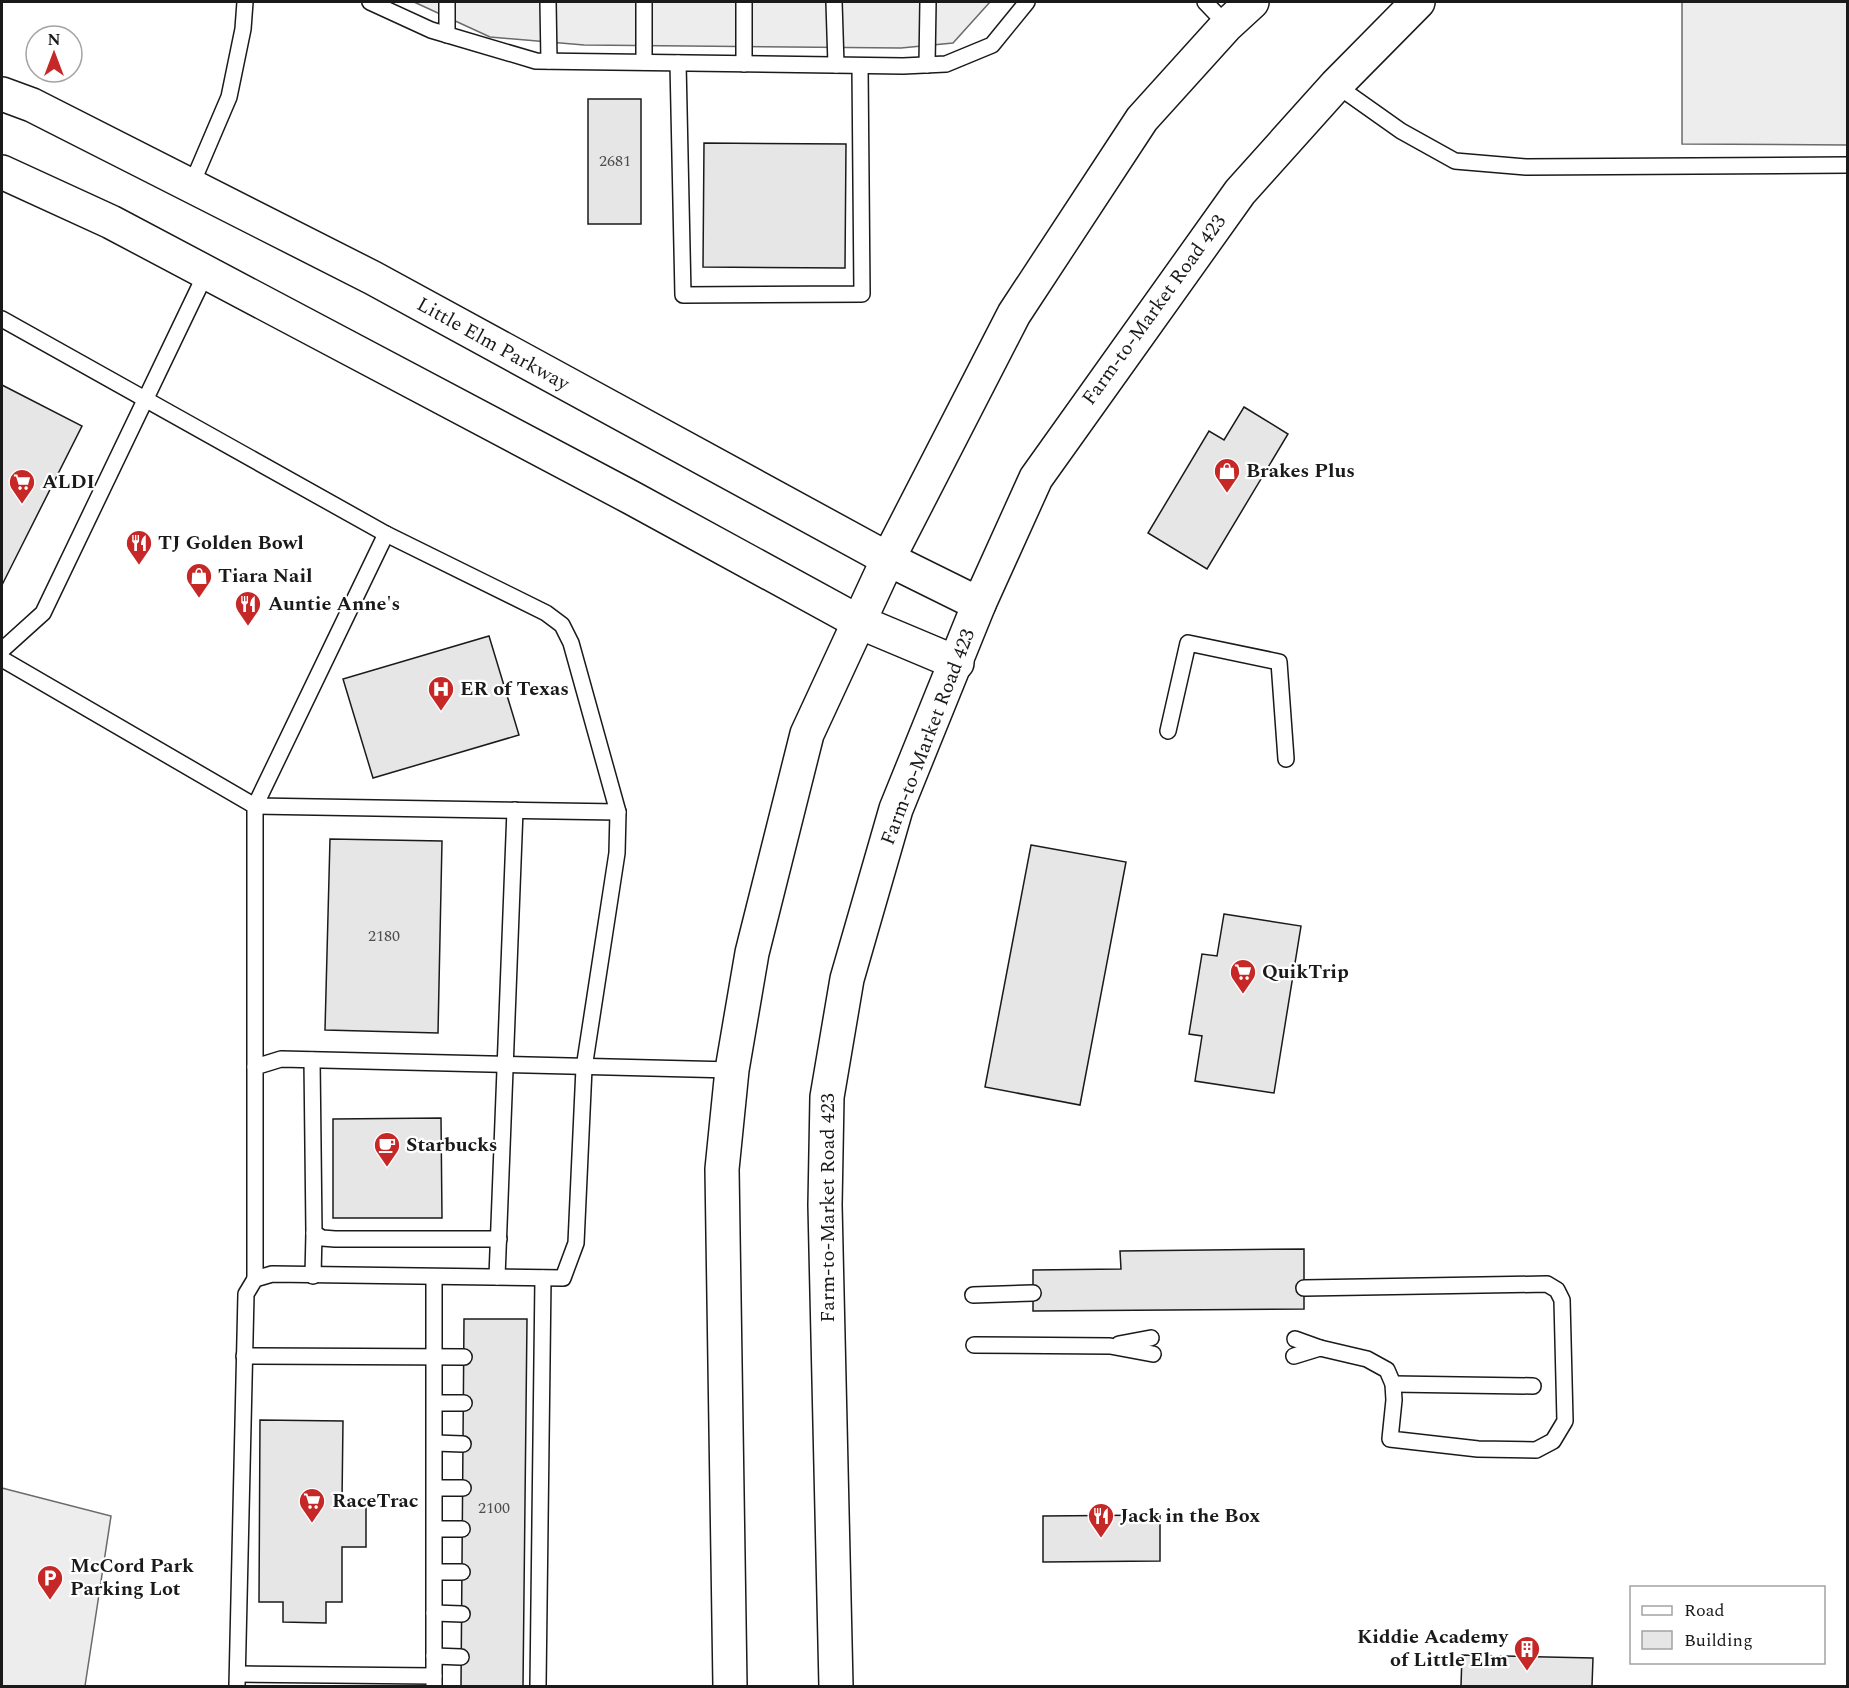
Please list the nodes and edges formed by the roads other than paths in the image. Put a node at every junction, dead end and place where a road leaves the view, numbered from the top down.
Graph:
1 (245, 2) edge
2 (370, 2) edge
3 (447, 2) edge
4 (548, 2) edge
5 (644, 2) edge
6 (744, 2) edge
7 (834, 2) edge
8 (928, 2) edge
9 (1027, 2) edge
10 (1205, 2) edge
11 (1252, 2) edge
12 (1418, 2) edge
13 (1227, 25) junction
14 (447, 35) junction
15 (549, 61) junction
16 (644, 62) junction
17 (678, 63) junction
18 (744, 64) junction
19 (836, 65) junction
20 (927, 65) junction
21 (860, 66) junction
22 (1336, 85) junction
23 (2, 94) edge
24 (1848, 165) edge
25 (2, 172) edge
26 (191, 186) junction
27 (206, 273) junction
28 (2, 319) edge
29 (146, 399) junction
30 (386, 534) junction
31 (888, 559) junction
32 (979, 604) junction
33 (857, 621) junction
34 (2, 650) edge
35 (2, 659) edge
36 (957, 663) junction
37 (1168, 731) dead end
38 (1286, 759) dead end
39 (255, 806) junction
40 (515, 810) junction
41 (618, 812) junction
42 (312, 1060) junction
43 (507, 1066) junction
44 (255, 1067) junction
45 (584, 1068) junction
46 (732, 1070) junction
47 (314, 1233) junction
48 (499, 1239) junction
49 (314, 1275) junction
50 (434, 1277) junction
51 (497, 1277) junction
52 (543, 1278) junction
53 (255, 1279) junction
54 (1304, 1288) dead end
55 (1033, 1293) dead end
56 (973, 1295) dead end
57 (1151, 1338) dead end
58 (1294, 1338) dead end
59 (974, 1345) dead end
60 (1110, 1346) junction
61 (1320, 1348) junction
62 (1153, 1354) dead end
63 (244, 1356) junction
64 (1294, 1356) dead end
65 (434, 1357) junction
66 (464, 1357) dead end
67 (526, 1357) dead end
68 (543, 1357) junction
69 (1393, 1384) junction
70 (1533, 1386) dead end
71 (435, 1403) junction
72 (464, 1403) dead end
73 (526, 1403) dead end
74 (542, 1404) junction
75 (435, 1443) junction
76 (463, 1444) dead end
77 (435, 1488) junction
78 (463, 1488) dead end
79 (435, 1529) junction
80 (462, 1529) dead end
81 (435, 1572) junction
82 (462, 1572) dead end
83 (434, 1613) junction
84 (462, 1614) dead end
85 (434, 1656) junction
86 (461, 1657) dead end
87 (237, 1680) edge
88 (434, 1681) edge
89 (538, 1686) edge
90 (730, 1686) edge
91 (836, 1686) edge

1 - 26 lane
2 - 14 lane
3 - 14 lane
4 - 15 lane
5 - 16 lane
6 - 18 lane
7 - 19 lane
8 - 20 lane
9 - 20 lane
10 - 13 lane
11 - 13 main road
12 - 22 main road, Farm-to-Market Road 423
13 - 31 main road
14 - 15 lane
15 - 16 lane
16 - 17 lane
17 - 18 lane
17 - 21 lane
18 - 19 lane
19 - 21 lane
20 - 21 lane
22 - 24 lane
22 - 32 main road, Farm-to-Market Road 423
23 - 26 main road, Little Elm Parkway
25 - 27 main road
26 - 31 main road, Little Elm Parkway
27 - 29 lane
27 - 33 main road
28 - 29 lane
29 - 30 lane
29 - 34 lane
30 - 39 lane
30 - 41 lane
31 - 32 main road, Little Elm Parkway
31 - 33 main road
32 - 36 main road, Farm-to-Market Road 423
33 - 36 main road
33 - 46 main road
35 - 39 lane
36 - 91 main road, Farm-to-Market Road 423
37 - 38 lane
39 - 40 lane
39 - 44 lane
40 - 41 lane
40 - 43 lane
41 - 45 lane
42 - 43 lane
42 - 44 lane
42 - 47 lane
43 - 45 lane
43 - 48 lane
44 - 53 lane
45 - 46 lane
45 - 52 lane
46 - 90 main road
47 - 48 lane
47 - 49 lane
48 - 51 lane
49 - 50 lane
49 - 53 lane
50 - 51 lane
50 - 65 lane
51 - 52 lane
52 - 68 lane
53 - 63 lane
54 - 69 lane
55 - 56 lane
57 - 60 lane
58 - 61 lane
59 - 60 lane
60 - 62 lane
61 - 64 lane
61 - 69 lane
63 - 65 lane
63 - 87 lane
65 - 66 lane
65 - 71 lane
67 - 68 lane
68 - 74 lane
69 - 70 lane
71 - 72 lane
71 - 75 lane
73 - 74 lane
74 - 89 lane
75 - 76 lane
75 - 77 lane
77 - 78 lane
77 - 79 lane
79 - 80 lane
79 - 81 lane
81 - 82 lane
81 - 83 lane
83 - 84 lane
83 - 85 lane
85 - 86 lane
85 - 88 lane
87 - 88 lane

